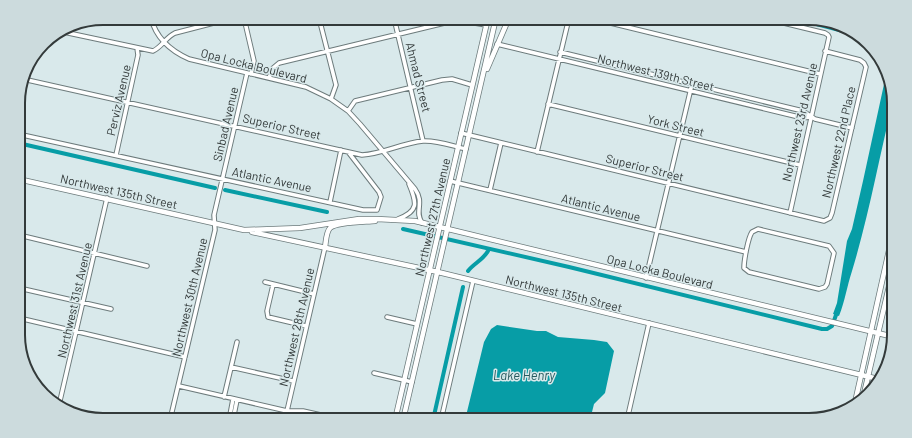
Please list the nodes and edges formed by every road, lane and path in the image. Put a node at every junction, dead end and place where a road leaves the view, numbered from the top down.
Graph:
1 (153, 25) edge
2 (204, 25) edge
3 (246, 25) edge
4 (320, 25) edge
5 (396, 25) edge
6 (435, 25) edge
7 (486, 25) edge
8 (494, 25) edge
9 (506, 25) edge
10 (567, 25) edge
11 (619, 25) edge
12 (792, 25) edge
13 (68, 33) edge
14 (398, 34) junction
15 (164, 42) junction
16 (497, 44) junction
17 (137, 48) junction
18 (825, 51) junction
19 (326, 52) junction
20 (560, 52) junction
21 (559, 59) junction
22 (630, 69) junction
23 (246, 73) junction
24 (252, 74) junction
25 (484, 74) junction
26 (820, 74) junction
27 (628, 76) junction
28 (269, 78) junction
29 (29, 80) edge
30 (692, 84) junction
31 (472, 85) junction
32 (411, 87) junction
33 (690, 91) junction
34 (331, 99) junction
35 (127, 102) junction
36 (548, 104) junction
37 (348, 111) junction
38 (810, 117) junction
39 (235, 126) junction
40 (852, 128) junction
41 (461, 133) junction
42 (470, 135) junction
43 (25, 136) edge
44 (680, 136) junction
45 (423, 141) junction
46 (502, 143) junction
47 (458, 147) junction
48 (466, 149) junction
49 (341, 150) junction
50 (383, 151) junction
51 (538, 152) junction
52 (349, 153) junction
53 (116, 155) junction
54 (800, 165) junction
55 (222, 179) junction
56 (25, 180) edge
57 (450, 181) junction
58 (409, 183) junction
59 (458, 183) junction
60 (669, 184) junction
61 (490, 190) junction
62 (107, 198) junction
63 (330, 202) junction
64 (790, 213) junction
65 (382, 219) junction
66 (397, 220) junction
67 (824, 221) joint
68 (214, 222) junction
69 (422, 223) junction
70 (439, 229) junction
71 (244, 230) junction
72 (657, 231) junction
73 (447, 232) junction
74 (25, 237) edge
75 (325, 247) junction
76 (746, 252) junction
77 (95, 253) junction
78 (887, 259) edge
79 (147, 266) dead end
80 (430, 271) junction
81 (438, 272) junction
82 (646, 278) junction
83 (473, 281) junction
84 (265, 282) dead end
85 (273, 285) junction
86 (25, 289) edge
87 (314, 294) junction
88 (887, 295) edge
89 (84, 302) junction
90 (111, 309) dead end
91 (387, 317) dead end
92 (25, 319) edge
93 (649, 323) junction
94 (417, 324) junction
95 (306, 326) junction
96 (77, 331) junction
97 (871, 331) junction
98 (878, 333) junction
99 (887, 335) edge
100 (237, 342) dead end
101 (185, 357) junction
102 (231, 367) junction
103 (374, 373) dead end
104 (861, 375) junction
105 (868, 376) junction
106 (874, 378) edge
107 (404, 380) junction
108 (294, 381) junction
109 (412, 382) junction
110 (179, 386) junction
111 (865, 389) edge
112 (224, 397) junction
113 (856, 398) edge
114 (233, 399) junction
115 (60, 400) edge
116 (237, 400) junction
117 (233, 411) joint
118 (287, 411) junction
119 (172, 413) edge
120 (312, 413) edge
121 (397, 413) edge
122 (405, 413) edge
123 (443, 413) edge
124 (629, 413) edge

1 - 15 street, Opa Locka Boulevard
2 - 15 street
3 - 24 street, Sinbad Avenue
4 - 19 street
5 - 14 street, Ahmad Street
6 - 14 street
7 - 31 main road, Northwest 27th Avenue
8 - 25 main road, Northwest 27th Avenue
9 - 16 main road
10 - 20 street
11 - 26 street
12 - 18 street, Northwest 23rd Avenue
13 - 17 street
14 - 19 street
14 - 32 street, Ahmad Street
15 - 17 street
15 - 23 street, Opa Locka Boulevard
16 - 21 street, Northwest 139th Street
16 - 25 main road
17 - 35 street, Perviz Avenue
18 - 26 street, Northwest 23rd Avenue
18 - 40 street, Northwest 22nd Place
19 - 28 street
19 - 34 street
20 - 21 street
20 - 22 street, Northwest 139th Street
21 - 27 street, Northwest 139th Street
21 - 36 street
22 - 27 street
22 - 30 street, Northwest 139th Street
23 - 24 street, Opa Locka Boulevard
23 - 39 street, Sinbad Avenue
24 - 28 street, Opa Locka Boulevard
25 - 42 main road, Northwest 27th Avenue
26 - 38 street, Northwest 23rd Avenue
27 - 33 street, Northwest 139th Street
28 - 34 street, Opa Locka Boulevard
29 - 35 street, Superior Street
30 - 33 street
30 - 38 street, Northwest 139th Street
31 - 32 street
31 - 41 main road, Northwest 27th Avenue
32 - 37 street
32 - 45 street, Ahmad Street
33 - 38 street, Northwest 139th Street
33 - 44 street
34 - 37 street, Opa Locka Boulevard
35 - 39 street, Superior Street
35 - 53 street, Perviz Avenue
36 - 44 street, York Street
36 - 51 street
37 - 50 street, Opa Locka Boulevard
38 - 40 street, Northwest 139th Street
38 - 54 street, Northwest 23rd Avenue
39 - 49 street, Superior Street
39 - 55 street, Sinbad Avenue
40 - 67 street, Northwest 22nd Place
41 - 42 street, Superior Street
41 - 47 main road, Northwest 27th Avenue
42 - 46 street, Superior Street
42 - 48 main road, Northwest 27th Avenue
43 - 53 street, Atlantic Avenue
44 - 54 street, York Street
44 - 60 street
45 - 47 street, Superior Street
45 - 50 street, Superior Street
46 - 51 street, Superior Street
46 - 61 street
47 - 48 street, Superior Street
47 - 57 main road, Northwest 27th Avenue
48 - 59 main road, Northwest 27th Avenue
49 - 52 street, Superior Street
49 - 63 street
50 - 52 street, Superior Street
50 - 58 street, Opa Locka Boulevard
51 - 60 street, Superior Street
52 - 63 street, Atlantic Avenue
53 - 55 street, Atlantic Avenue
54 - 64 street, Northwest 23rd Avenue
55 - 63 street, Atlantic Avenue
55 - 68 street, Northwest 30th Avenue
56 - 62 main road, Northwest 135th Street
57 - 59 street, Atlantic Avenue
57 - 70 main road, Northwest 27th Avenue
58 - 66 street
58 - 69 street, Opa Locka Boulevard
59 - 61 street, Atlantic Avenue
59 - 73 main road, Northwest 27th Avenue
60 - 64 street, Superior Street
60 - 72 street
61 - 72 street, Atlantic Avenue
62 - 68 main road, Northwest 135th Street
62 - 77 street, Northwest 31st Avenue
64 - 67 street, Superior Street
65 - 66 main road, Opa Locka Boulevard
65 - 71 main road, Opa Locka Boulevard
65 - 75 main road
66 - 69 main road, Opa Locka Boulevard
68 - 71 main road, Opa Locka Boulevard
68 - 101 street, Northwest 30th Avenue
69 - 70 main road, Opa Locka Boulevard
70 - 73 main road, Opa Locka Boulevard
70 - 80 main road, Northwest 27th Avenue
71 - 75 main road, Northwest 135th Street
72 - 76 street, Atlantic Avenue
72 - 82 street
73 - 81 main road, Northwest 27th Avenue
73 - 82 main road, Opa Locka Boulevard
74 - 77 street
75 - 80 main road, Northwest 135th Street
75 - 87 street, Northwest 28th Avenue
76 - 76 street
77 - 79 street
77 - 89 street, Northwest 31st Avenue
78 - 97 main road
80 - 81 main road, Northwest 135th Street
80 - 94 main road, Northwest 27th Avenue
81 - 83 main road, Northwest 135th Street
81 - 109 main road, Northwest 27th Avenue
82 - 97 main road, Opa Locka Boulevard
83 - 93 main road, Northwest 135th Street
83 - 123 street
84 - 85 street
85 - 87 street
85 - 95 street
86 - 89 street
87 - 95 street, Northwest 28th Avenue
88 - 98 main road
89 - 90 street
89 - 96 street, Northwest 31st Avenue
91 - 94 street
92 - 96 street
93 - 104 main road, Northwest 135th Street
93 - 124 street
94 - 107 main road, Northwest 27th Avenue
95 - 108 street, Northwest 28th Avenue
96 - 101 street
96 - 115 street, Northwest 31st Avenue
97 - 98 main road, Opa Locka Boulevard
97 - 104 main road
98 - 99 main road, Opa Locka Boulevard
98 - 105 main road
100 - 102 street
101 - 110 street, Northwest 30th Avenue
102 - 108 street
102 - 112 street
103 - 107 street
104 - 105 main road, Northwest 135th Street
104 - 113 main road
105 - 106 main road, Northwest 135th Street
105 - 111 main road
107 - 109 street
107 - 121 main road, Northwest 27th Avenue
108 - 118 street, Northwest 28th Avenue
109 - 122 main road, Northwest 27th Avenue
110 - 112 street
110 - 119 street, Northwest 30th Avenue
112 - 114 street
114 - 116 street
114 - 117 street
116 - 117 street
116 - 118 street
118 - 120 street

